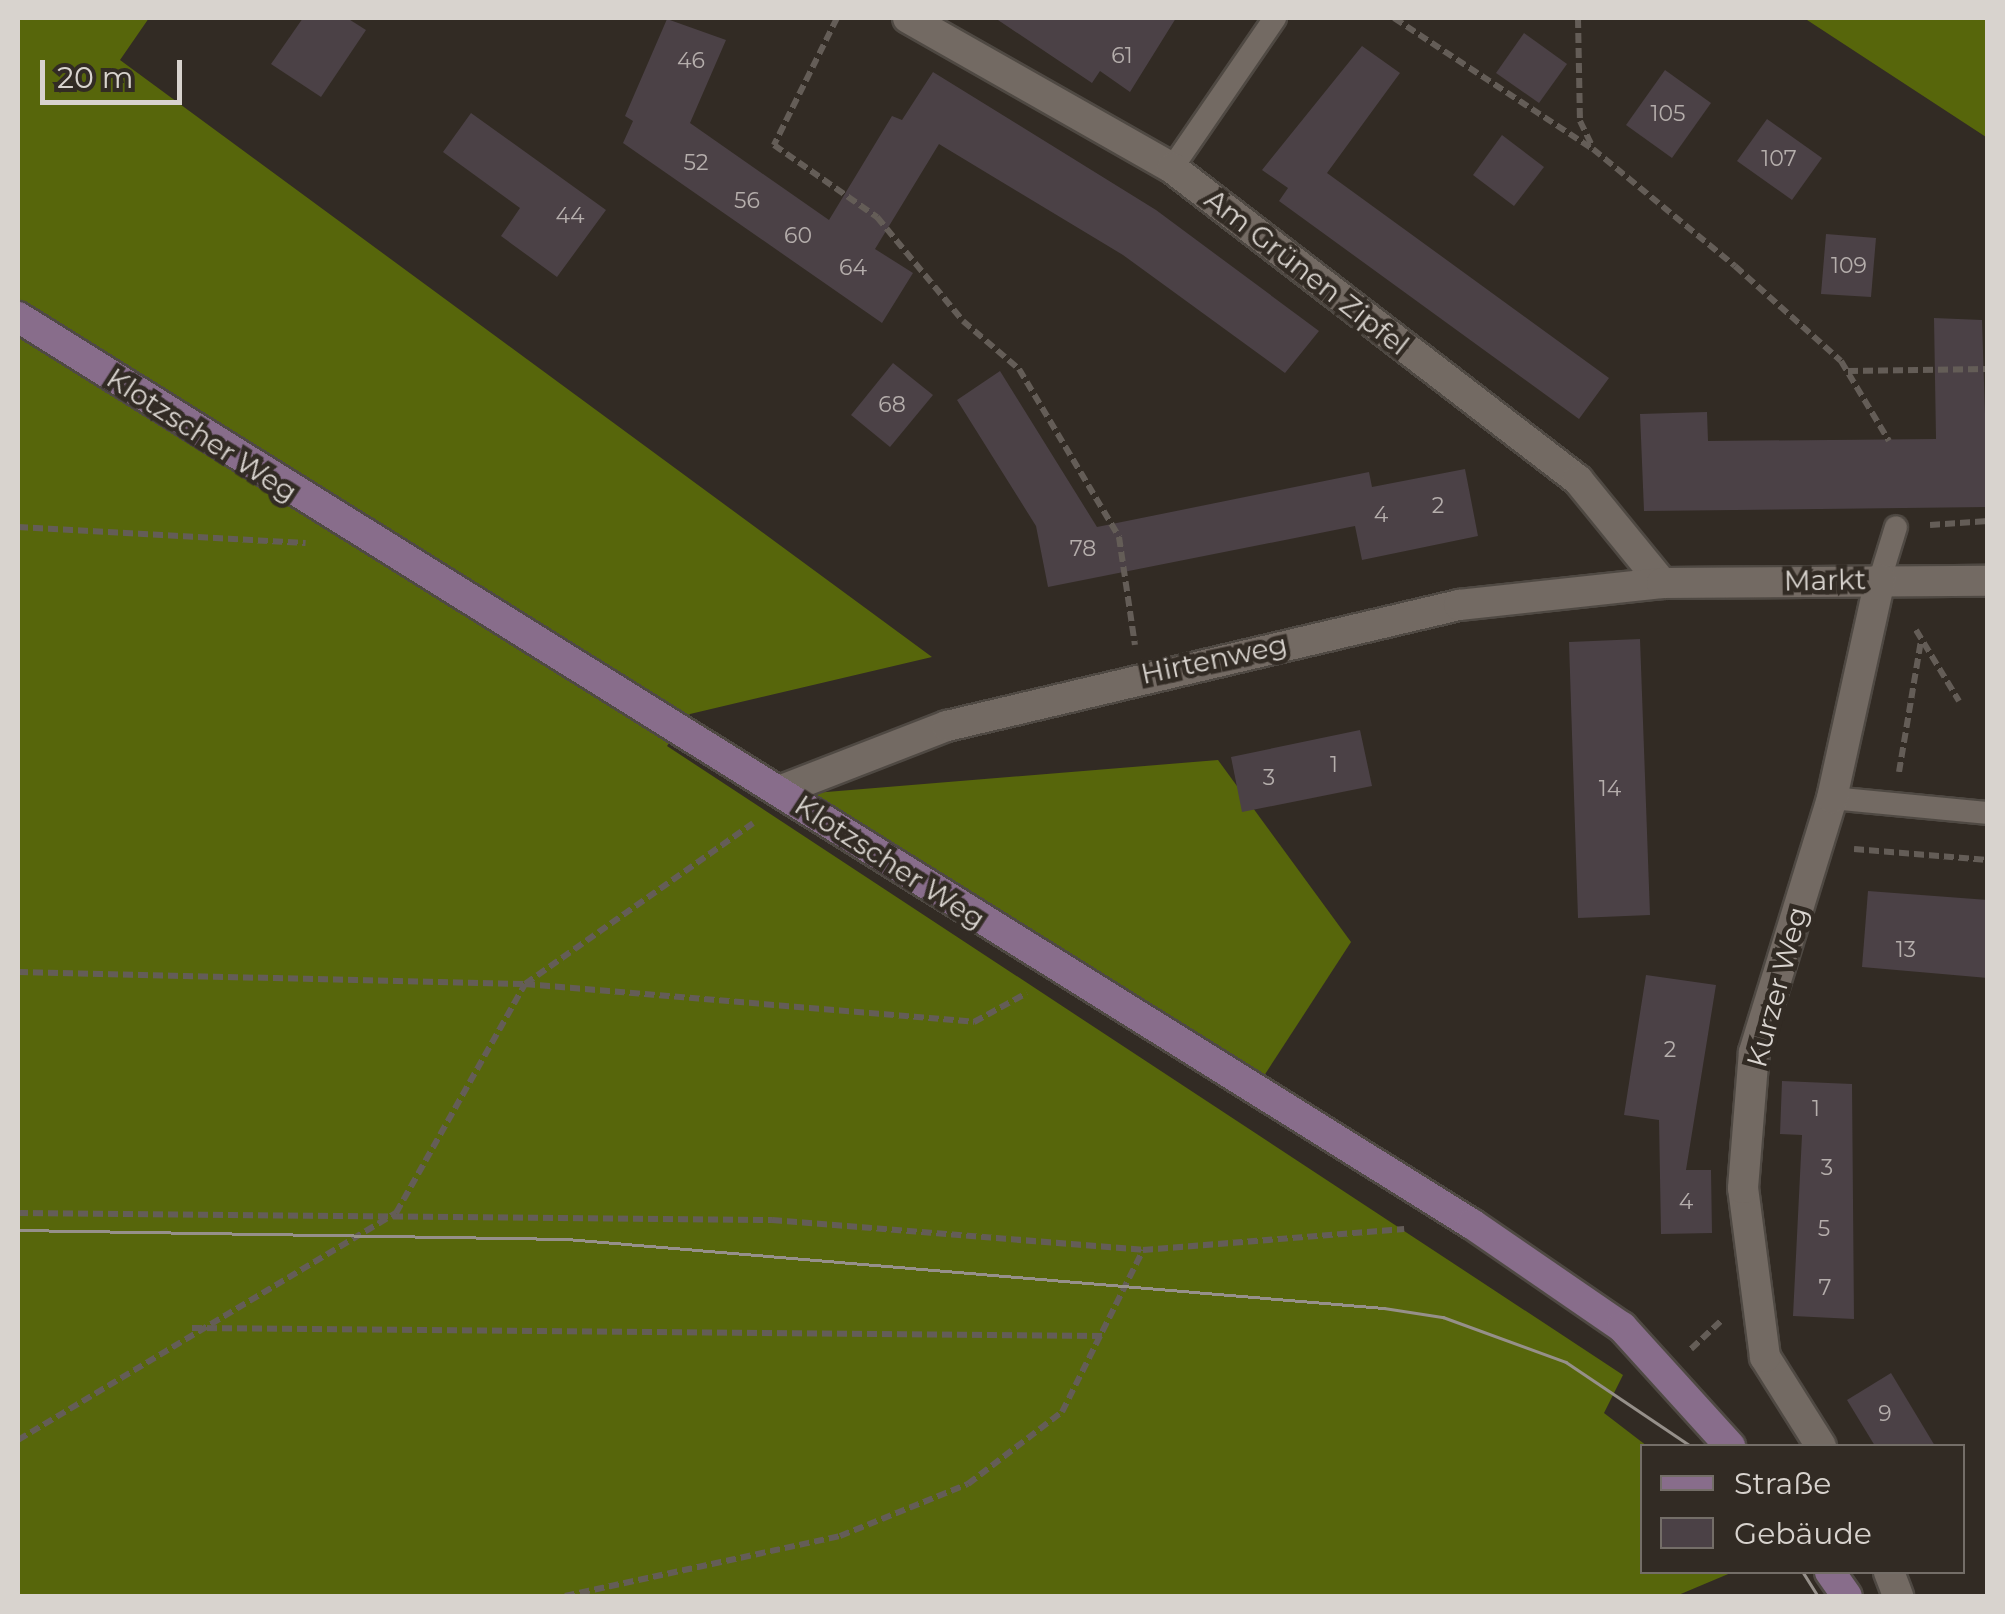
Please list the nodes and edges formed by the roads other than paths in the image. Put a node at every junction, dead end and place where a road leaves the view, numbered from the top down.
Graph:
1 (908, 18) edge
2 (1274, 18) edge
3 (1172, 168) junction
4 (18, 317) edge
5 (1896, 526) dead end
6 (1880, 580) junction
7 (1988, 581) edge
8 (1662, 583) junction
9 (779, 791) junction
10 (1832, 798) junction
11 (1988, 812) edge
12 (1728, 1444) edge
13 (1820, 1444) edge
14 (1831, 1574) edge
15 (1847, 1596) edge

1 - 3 street, Am Grünen Zipfel
2 - 3 lane
3 - 8 street, Am Grünen Zipfel
4 - 9 street, Klotzscher Weg
5 - 6 lane
6 - 7 street, Markt
6 - 8 street, Markt
6 - 10 street, Kurzer Weg
8 - 9 street, Hirtenweg
9 - 12 street, Klotzscher Weg
10 - 11 lane
10 - 13 street, Kurzer Weg
14 - 15 street

